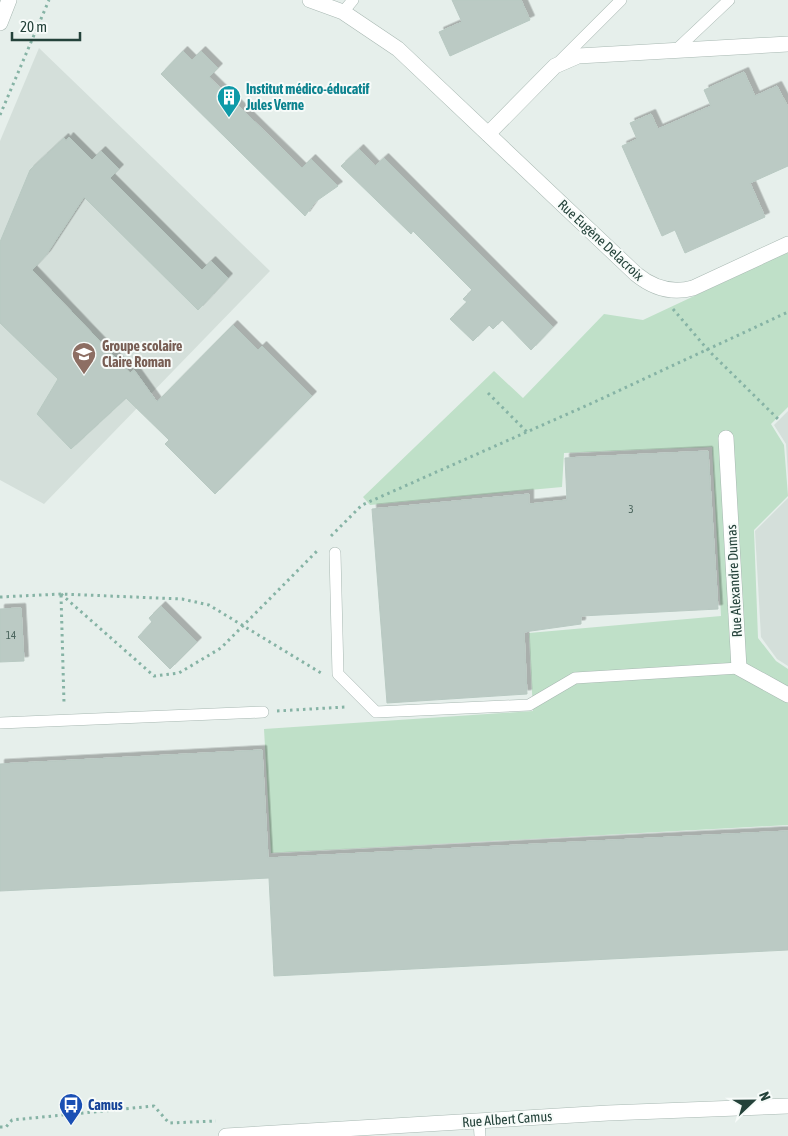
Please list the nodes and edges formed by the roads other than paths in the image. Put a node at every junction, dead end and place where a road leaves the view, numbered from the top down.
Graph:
1 (9, 0) edge
2 (310, 0) edge
3 (353, 0) edge
4 (621, 0) edge
5 (729, 0) edge
6 (342, 12) junction
7 (0, 22) edge
8 (788, 44) edge
9 (677, 49) junction
10 (555, 66) junction
11 (488, 134) junction
12 (788, 244) edge
13 (726, 438) dead end
14 (335, 553) dead end
15 (740, 668) junction
16 (788, 695) edge
17 (263, 712) road end
18 (0, 723) edge
19 (788, 1106) edge
20 (480, 1128) edge
21 (226, 1136) edge

1 - 7 street
2 - 6 street, Rue Eugène Delacroix
3 - 6 lane
4 - 10 lane
5 - 9 lane
6 - 11 street, Rue Eugène Delacroix
8 - 9 street
9 - 10 street
10 - 11 street
11 - 12 street, Rue Eugène Delacroix
13 - 15 street, Rue Alexandre Dumas
14 - 15 lane
15 - 16 street
17 - 18 lane
19 - 20 street, Rue Albert Camus
20 - 21 street, Rue Albert Camus

